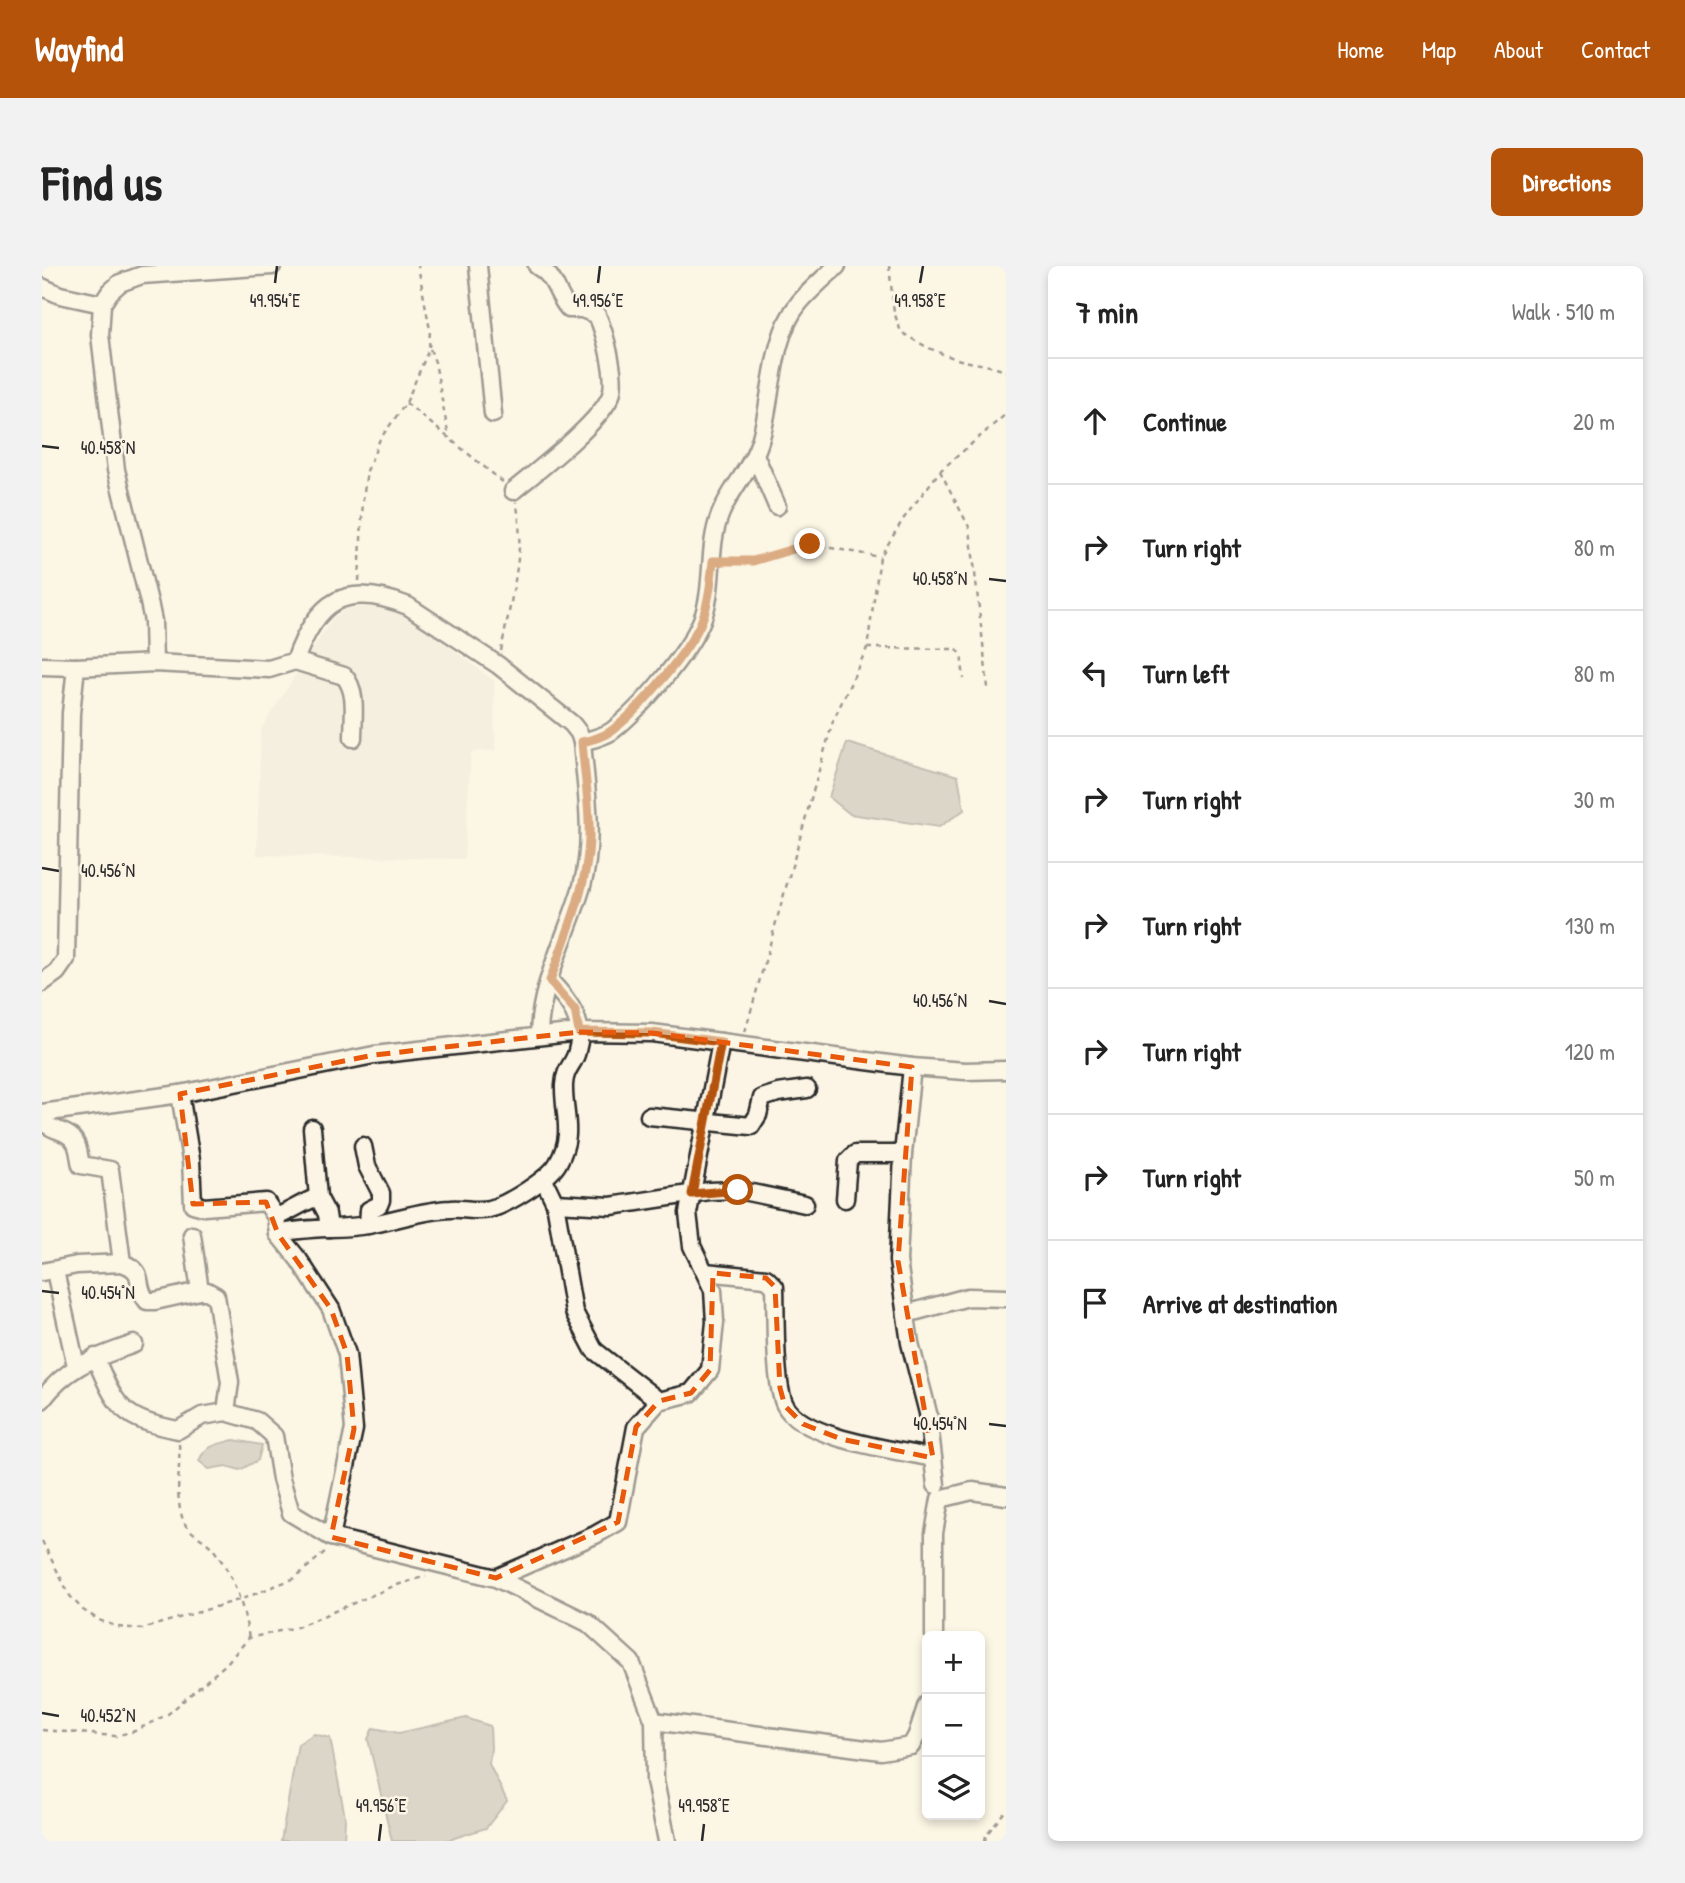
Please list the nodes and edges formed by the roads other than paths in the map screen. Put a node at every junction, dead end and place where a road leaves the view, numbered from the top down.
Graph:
1 (272, 266) edge
2 (478, 266) edge
3 (537, 266) edge
4 (837, 266) edge
5 (176, 269) edge
6 (42, 287) edge
7 (102, 304) junction
8 (493, 414) dead end
9 (755, 455) junction
10 (513, 491) road end
11 (777, 506) dead end
12 (295, 661) junction
13 (154, 663) junction
14 (42, 666) edge
15 (76, 667) junction
16 (353, 738) dead end
17 (582, 742) junction
18 (550, 981) junction
19 (42, 984) edge
20 (579, 1032) junction
21 (539, 1036) junction
22 (721, 1042) junction
23 (912, 1067) junction
24 (1006, 1070) edge
25 (807, 1089) dead end
26 (180, 1094) junction
27 (42, 1115) edge
28 (649, 1116) dead end
29 (705, 1123) junction
30 (312, 1128) dead end
31 (363, 1146) dead end
32 (903, 1154) junction
33 (544, 1180) junction
34 (692, 1194) junction
35 (318, 1197) junction
36 (845, 1199) dead end
37 (555, 1203) junction
38 (805, 1204) dead end
39 (276, 1217) junction
40 (368, 1225) junction
41 (328, 1228) junction
42 (278, 1234) junction
43 (192, 1235) dead end
44 (122, 1263) junction
45 (48, 1271) edge
46 (705, 1272) junction
47 (200, 1291) junction
48 (1006, 1298) edge
49 (906, 1314) junction
50 (134, 1344) dead end
51 (95, 1357) junction
52 (76, 1366) junction
53 (42, 1399) edge
54 (659, 1401) junction
55 (226, 1412) junction
56 (933, 1458) junction
57 (936, 1485) dead end
58 (1006, 1496) edge
59 (331, 1537) junction
60 (496, 1578) junction
61 (934, 1631) edge
62 (922, 1720) edge
63 (654, 1721) junction
64 (667, 1841) edge

1 - 5 street
2 - 8 street
3 - 10 street
4 - 9 street
5 - 7 street
6 - 7 street
7 - 13 street
9 - 11 street
9 - 17 street
12 - 13 street
12 - 16 street
12 - 17 street
13 - 15 street
14 - 15 street
15 - 19 street
17 - 18 street
18 - 20 street
18 - 21 street
20 - 21 street
20 - 22 street
20 - 33 street
21 - 26 street
22 - 23 street
22 - 29 street
23 - 24 street
23 - 32 street
25 - 29 street
26 - 27 street
26 - 39 street
27 - 44 street
28 - 29 street
29 - 34 street
30 - 35 street
31 - 40 street
32 - 36 street
32 - 49 street
33 - 37 street
33 - 40 street
34 - 37 street
34 - 38 street
34 - 46 street
35 - 39 street
35 - 41 street
37 - 54 street
39 - 42 street
40 - 41 street
41 - 42 street
42 - 59 street
43 - 47 street
44 - 45 street
44 - 47 street
45 - 52 street
46 - 54 street
46 - 56 street
47 - 55 street
48 - 49 street
49 - 56 street
50 - 51 street
51 - 52 street
51 - 55 street
52 - 53 street
54 - 60 street
55 - 59 street
56 - 57 street
58 - 61 street
59 - 60 street
60 - 63 street
62 - 63 street
63 - 64 street

